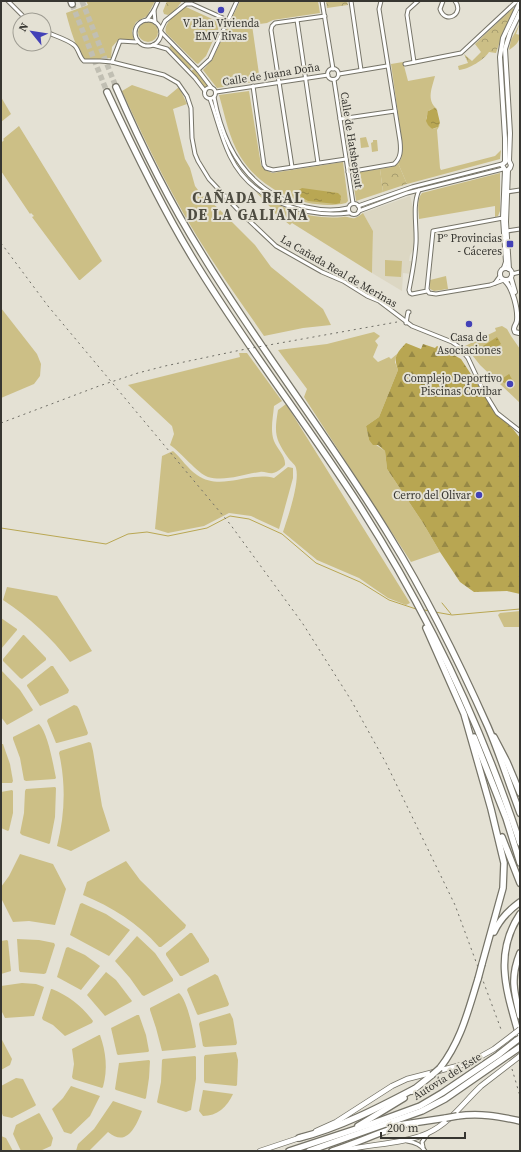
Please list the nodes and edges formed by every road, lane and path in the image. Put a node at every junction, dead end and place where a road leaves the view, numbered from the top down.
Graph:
1 (8, 1) edge
2 (158, 1) edge
3 (237, 1) edge
4 (322, 1) edge
5 (351, 1) edge
6 (381, 1) edge
7 (418, 1) edge
8 (443, 1) edge
9 (455, 1) edge
10 (517, 1) edge
11 (191, 2) edge
12 (520, 2) edge
13 (154, 10) junction
14 (19, 12) edge
15 (520, 12) edge
16 (230, 16) junction
17 (325, 16) junction
18 (223, 18) junction
19 (147, 20) junction
20 (297, 20) junction
21 (155, 22) junction
22 (226, 24) junction
23 (161, 31) junction
24 (52, 35) edge
25 (138, 41) junction
26 (152, 45) junction
27 (112, 62) junction
28 (414, 62) junction
29 (405, 64) dead end
30 (387, 66) junction
31 (333, 69) junction
32 (198, 70) junction
33 (361, 70) junction
34 (339, 74) junction
35 (328, 75) junction
36 (306, 78) junction
37 (334, 80) junction
38 (279, 82) junction
39 (252, 86) junction
40 (116, 87) tunnel mouth
41 (211, 87) junction
42 (205, 91) junction
43 (107, 92) tunnel mouth
44 (216, 92) junction
45 (214, 97) junction
46 (210, 99) junction
47 (395, 111) junction
48 (340, 119) junction
49 (346, 159) junction
50 (318, 163) junction
51 (506, 166) junction
52 (292, 167) junction
53 (348, 172) junction
54 (419, 190) junction
55 (520, 190) edge
56 (507, 192) junction
57 (353, 203) junction
58 (358, 206) junction
59 (348, 208) junction
60 (359, 210) junction
61 (349, 213) junction
62 (503, 218) junction
63 (520, 229) edge
64 (507, 231) junction
65 (507, 268) junction
66 (520, 272) edge
67 (500, 276) junction
68 (512, 276) junction
69 (505, 280) junction
70 (495, 283) junction
71 (427, 291) junction
72 (409, 312) dead end
73 (406, 323) junction
74 (519, 324) edge
75 (520, 333) edge
76 (520, 431) edge
77 (436, 645) junction
78 (464, 714) junction
79 (488, 728) junction
80 (520, 793) edge
81 (491, 808) junction
82 (520, 813) edge
83 (520, 843) edge
84 (520, 863) edge
85 (520, 883) edge
86 (520, 902) edge
87 (520, 914) edge
88 (486, 953) junction
89 (520, 953) edge
90 (520, 1016) edge
91 (520, 1029) edge
92 (519, 1039) edge
93 (520, 1048) edge
94 (520, 1056) edge
95 (414, 1089) junction
96 (520, 1121) edge
97 (414, 1123) junction
98 (349, 1130) junction
99 (430, 1132) junction
100 (424, 1137) junction
101 (299, 1138) junction
102 (405, 1141) junction
103 (423, 1147) junction
104 (260, 1151) edge
105 (289, 1151) edge
106 (309, 1151) edge
107 (318, 1151) edge
108 (332, 1151) edge
109 (341, 1151) edge
110 (425, 1151) edge

1 - 14 street
2 - 13 street
3 - 16 street
4 - 17 street
5 - 33 street
6 - 30 street
7 - 28 street
8 - 9 street
10 - 28 street
11 - 18 street
11 - 23 street
12 - 51 street
13 - 19 street
13 - 21 street
15 - 51 street
16 - 18 street
16 - 22 street
17 - 20 street
17 - 31 street
18 - 22 street
19 - 21 street
19 - 25 street
20 - 36 street
20 - 38 street
21 - 23 street
22 - 32 street
23 - 26 street
23 - 32 street
24 - 27 street, La Cañada Real de Merinas
25 - 26 street
25 - 27 street
26 - 42 street
27 - 73 street, La Cañada Real de Merinas
28 - 29 street
30 - 33 street
30 - 47 street
31 - 34 street
31 - 35 street
32 - 41 street
33 - 34 street
34 - 37 street
35 - 36 street, Calle de Juana Doña
35 - 37 street
36 - 38 street, Calle de Juana Doña
36 - 50 street
37 - 48 street, Calle de Hatshepsut
38 - 39 street, Calle de Juana Doña
38 - 52 street
39 - 44 street, Calle de Juana Doña
39 - 52 street
40 - 79 highway
41 - 42 street
41 - 44 street
42 - 46 street
43 - 77 highway
44 - 45 street
45 - 46 street
45 - 59 street
46 - 61 street
47 - 48 street
47 - 53 street
48 - 49 street, Calle de Hatshepsut
49 - 50 street
49 - 53 street, Calle de Hatshepsut
50 - 52 street
51 - 54 street
51 - 56 street
51 - 58 street
51 - 62 street
53 - 57 street, Calle de Hatshepsut
54 - 60 street
54 - 71 street
55 - 56 street
56 - 64 street
57 - 58 street
57 - 59 street
58 - 60 street
59 - 61 street
60 - 61 street
62 - 65 street
62 - 71 street
63 - 64 street
64 - 65 street
65 - 67 street
65 - 68 street
66 - 68 street
67 - 69 street
67 - 70 street
68 - 69 street
68 - 74 street
69 - 70 street
69 - 74 street
70 - 71 street
72 - 73 street
73 - 76 street, La Cañada Real de Merinas
74 - 75 street
77 - 78 highway
77 - 83 highway
78 - 81 highway
78 - 84 highway
79 - 80 highway
79 - 82 highway
81 - 85 highway
81 - 88 highway
86 - 88 highway
87 - 92 highway
88 - 95 highway, bridge
89 - 90 highway
91 - 101 main road, bridge
92 - 98 highway, Autovía del Este
93 - 106 highway, Autovía del Este
94 - 99 main road
95 - 98 highway
95 - 101 highway
96 - 97 highway, bridge
97 - 107 highway
97 - 108 highway
98 - 105 highway, Autovía del Este
99 - 100 street
99 - 102 main road
100 - 102 street
100 - 103 street
101 - 104 main road
102 - 103 street
102 - 109 main road
103 - 110 street

